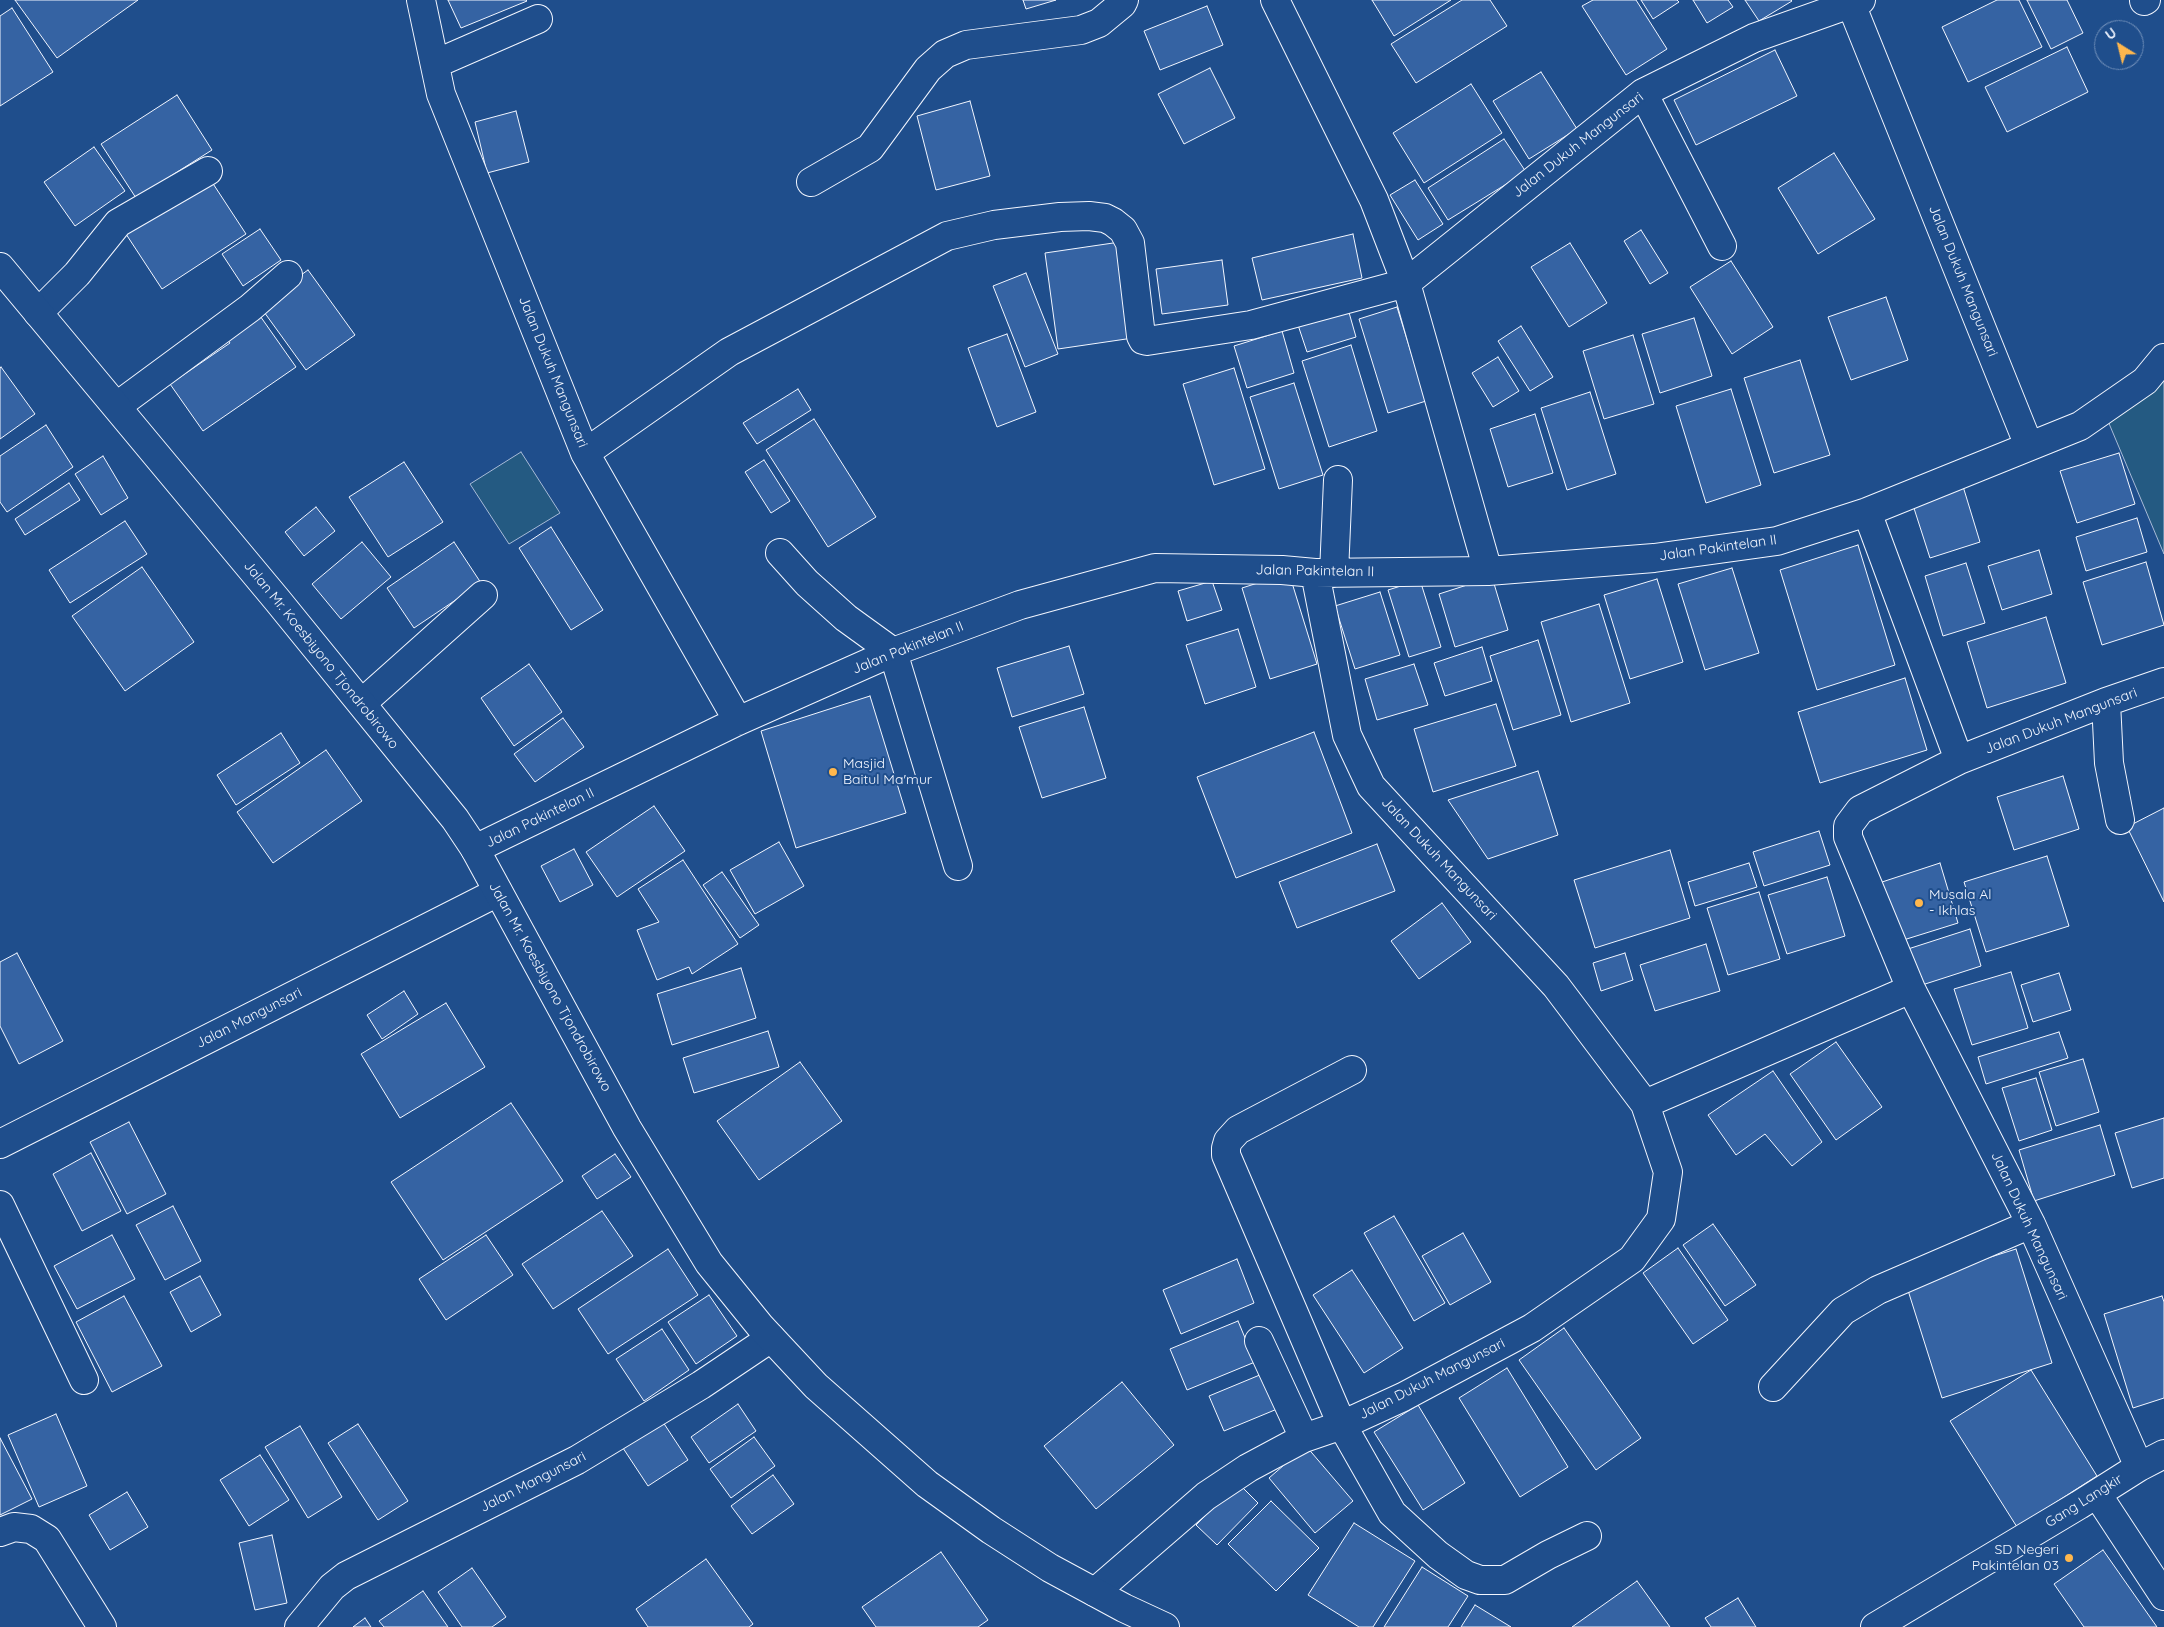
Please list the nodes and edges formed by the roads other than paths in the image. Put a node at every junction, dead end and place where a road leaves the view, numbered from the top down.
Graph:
1 (421, 0) edge
2 (1124, 0) edge
3 (1275, 0) edge
4 (1856, 2) edge
5 (538, 19) dead end
6 (435, 64) junction
7 (1643, 93) junction
8 (208, 171) dead end
9 (811, 182) dead end
10 (1722, 246) dead end
11 (0, 267) edge
12 (288, 276) dead end
13 (1406, 283) junction
14 (38, 313) junction
15 (2164, 358) edge
16 (117, 406) junction
17 (2029, 446) junction
18 (585, 453) junction
19 (1338, 480) dead end
20 (1867, 512) junction
21 (780, 554) dead end
22 (1488, 570) junction
23 (1325, 573) junction
24 (484, 595) dead end
25 (893, 652) junction
26 (2164, 682) edge
27 (2106, 702) junction
28 (362, 703) junction
29 (738, 721) junction
30 (1959, 760) junction
31 (2120, 820) dead end
32 (475, 849) junction
33 (958, 866) dead end
34 (498, 892) junction
35 (1911, 989) junction
36 (1352, 1070) dead end
37 (1645, 1104) junction
38 (2, 1137) edge
39 (0, 1206) edge
40 (2031, 1224) junction
41 (771, 1338) junction
42 (1259, 1341) dead end
43 (84, 1380) dead end
44 (1773, 1387) dead end
45 (1342, 1424) junction
46 (1304, 1438) junction
47 (2164, 1454) edge
48 (2139, 1467) junction
49 (2097, 1494) junction
50 (0, 1532) edge
51 (1587, 1536) dead end
52 (1094, 1592) junction
53 (2164, 1596) edge
54 (102, 1627) edge
55 (299, 1627) edge
56 (1165, 1627) edge
57 (1875, 1627) edge

1 - 6 street, Jalan Dukuh Mangunsari
2 - 9 street
3 - 13 street
4 - 7 street, Jalan Dukuh Mangunsari
4 - 17 street, Jalan Dukuh Mangunsari
5 - 6 street
6 - 18 street, Jalan Dukuh Mangunsari
7 - 10 street
7 - 13 street, Jalan Dukuh Mangunsari
8 - 14 street
11 - 14 street, Jalan Mr. Koesbiyono Tjondrobirowo
12 - 16 street
13 - 18 street, Jalan Dukuh Mangunsari
13 - 22 street
14 - 16 street, Jalan Mr. Koesbiyono Tjondrobirowo
15 - 17 street, Jalan Pakintelan II
16 - 28 street, Jalan Mr. Koesbiyono Tjondrobirowo
17 - 20 street, Jalan Pakintelan II
18 - 29 street, Jalan Dukuh Mangunsari
19 - 23 street, Jalan Dukuh Mangunsari
20 - 22 street, Jalan Pakintelan II
20 - 30 street
21 - 25 street
22 - 23 street, Jalan Pakintelan II
23 - 25 street, Jalan Pakintelan II
23 - 37 street, Jalan Dukuh Mangunsari
24 - 28 street
25 - 29 street, Jalan Pakintelan II
25 - 33 street
26 - 27 street, Jalan Dukuh Mangunsari
27 - 30 street, Jalan Dukuh Mangunsari
27 - 31 street
28 - 32 street, Jalan Mr. Koesbiyono Tjondrobirowo
29 - 32 street, Jalan Pakintelan II
30 - 35 street, Jalan Dukuh Mangunsari
32 - 34 street, Jalan Mr. Koesbiyono Tjondrobirowo
34 - 38 street, Jalan Mangunsari
34 - 41 street, Jalan Mr. Koesbiyono Tjondrobirowo
35 - 37 street
35 - 40 street, Jalan Dukuh Mangunsari
36 - 45 street
37 - 45 street, Jalan Dukuh Mangunsari
39 - 43 street
40 - 44 street
40 - 48 street, Jalan Dukuh Mangunsari
41 - 52 street, Jalan Mr. Koesbiyono Tjondrobirowo
41 - 55 street, Jalan Mangunsari
42 - 46 street
45 - 46 street, Jalan Dukuh Mangunsari
45 - 51 street
46 - 52 street, Jalan Dukuh Mangunsari
47 - 48 street, Gang Langkir
48 - 49 street, Gang Langkir
49 - 53 street
49 - 57 street, Gang Langkir
50 - 54 street
52 - 56 street, Jalan Mr. Koesbiyono Tjondrobirowo

